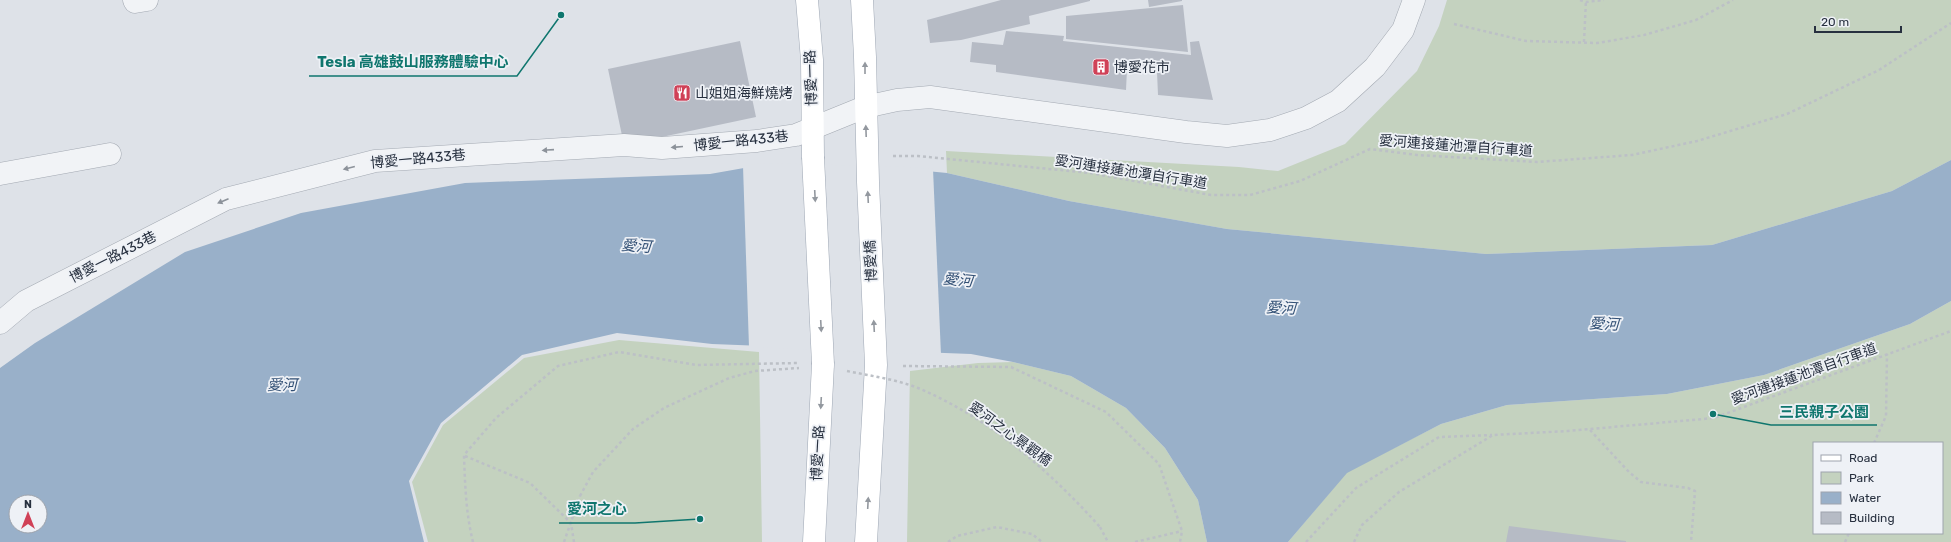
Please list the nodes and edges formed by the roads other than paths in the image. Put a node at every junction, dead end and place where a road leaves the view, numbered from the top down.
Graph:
1 (807, 0) edge
2 (862, 0) edge
3 (1414, 0) edge
4 (865, 107) junction
5 (813, 129) junction
6 (110, 154) dead end
7 (0, 174) edge
8 (0, 323) edge
9 (814, 542) edge
10 (866, 542) edge

1 - 5 main road, 博愛一路
4 -> 2 main road
3 - 4 street, 博愛一路433巷
4 - 5 street, 博愛一路433巷
10 -> 4 main road, 博愛橋
5 -> 8 street, 博愛一路433巷
5 -> 9 main road, 博愛一路, bridge
6 - 7 street

